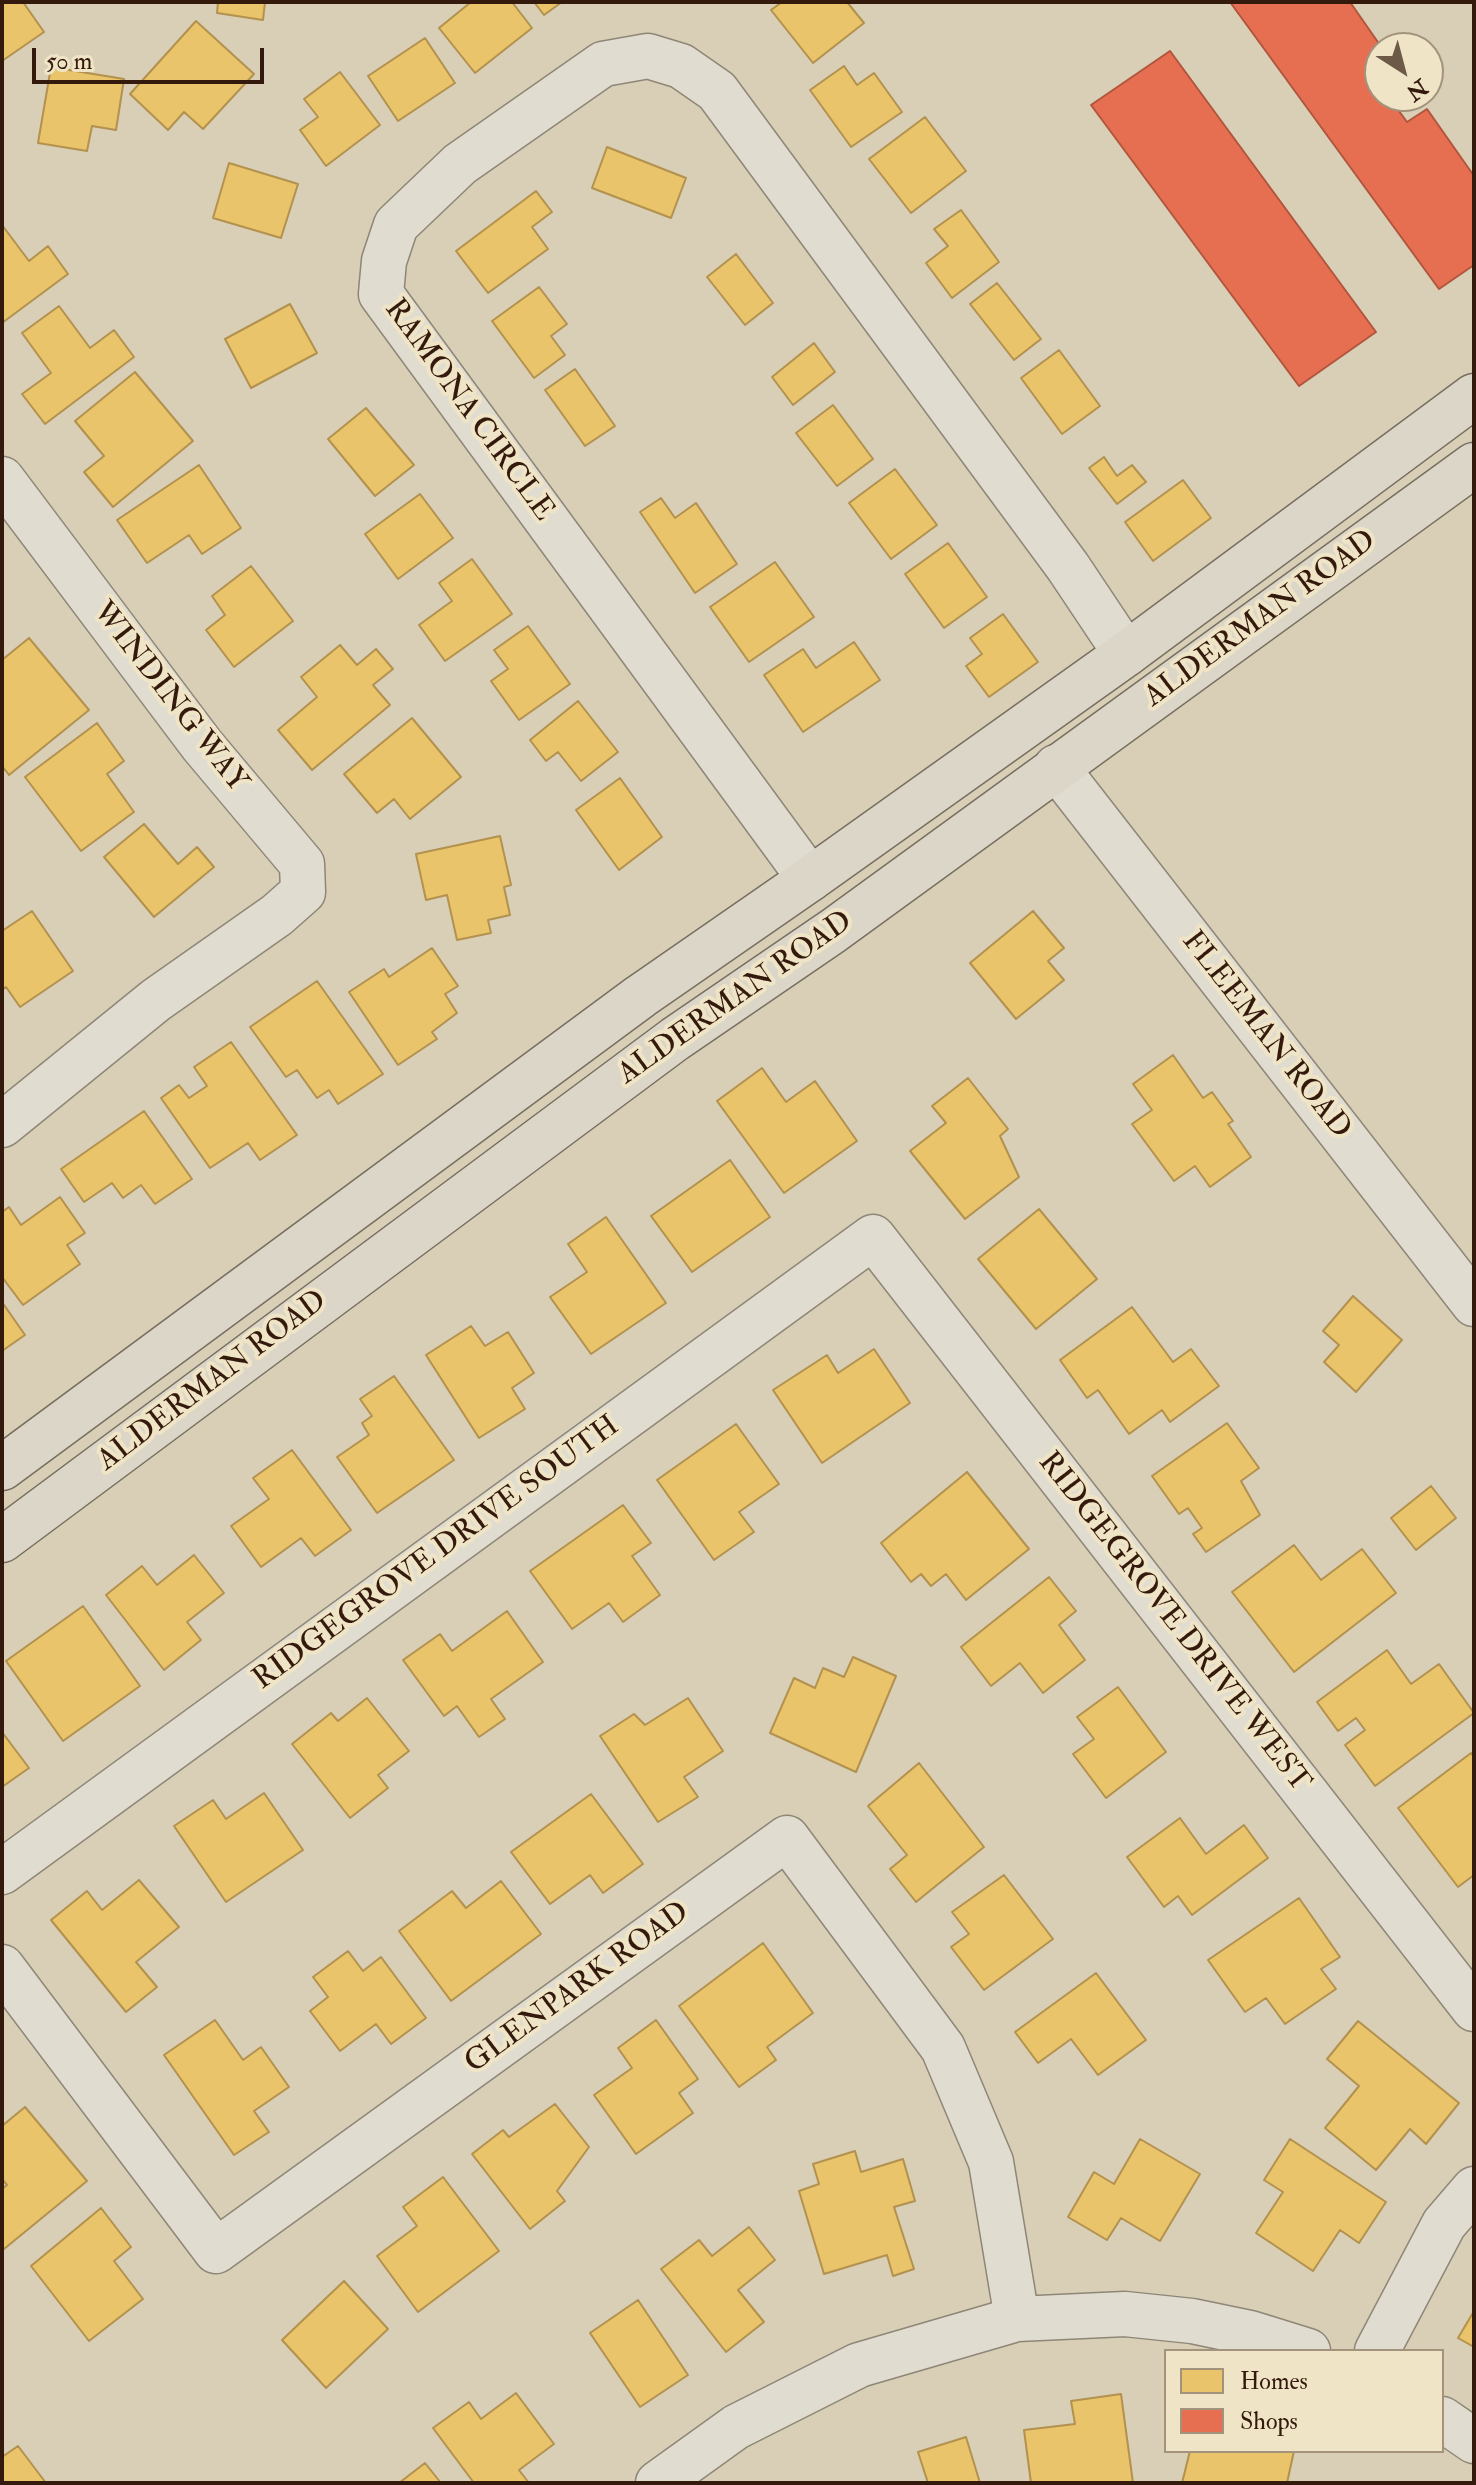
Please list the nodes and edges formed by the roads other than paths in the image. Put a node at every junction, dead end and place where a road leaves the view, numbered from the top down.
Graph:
1 (1474, 396) edge
2 (1474, 465) edge
3 (2, 479) edge
4 (1126, 654) junction
5 (1056, 767) junction
6 (810, 879) junction
7 (2, 1125) edge
8 (873, 1237) joint
9 (1474, 1304) edge
10 (2, 1468) edge
11 (2, 1540) edge
12 (2, 1872) edge
13 (2, 1967) edge
14 (1474, 2009) edge
15 (1474, 2189) edge
16 (1017, 2319) junction
17 (1302, 2349) edge
18 (1378, 2349) edge
19 (1444, 2420) edge
20 (1474, 2441) edge
21 (658, 2483) edge

1 - 4 main road, ALDERMAN ROAD
2 - 5 main road, ALDERMAN ROAD
3 - 7 street, WINDING WAY
4 - 6 main road, ALDERMAN ROAD
4 - 6 street, RAMONA CIRCLE
5 - 9 street, FLEEMAN ROAD
5 - 11 main road, ALDERMAN ROAD
6 - 10 main road, ALDERMAN ROAD
8 - 12 street, RIDGEGROVE DRIVE SOUTH
8 - 14 street, RIDGEGROVE DRIVE WEST
13 - 16 street, GLENPARK ROAD
15 - 18 street
16 - 17 street
16 - 21 street
19 - 20 street

